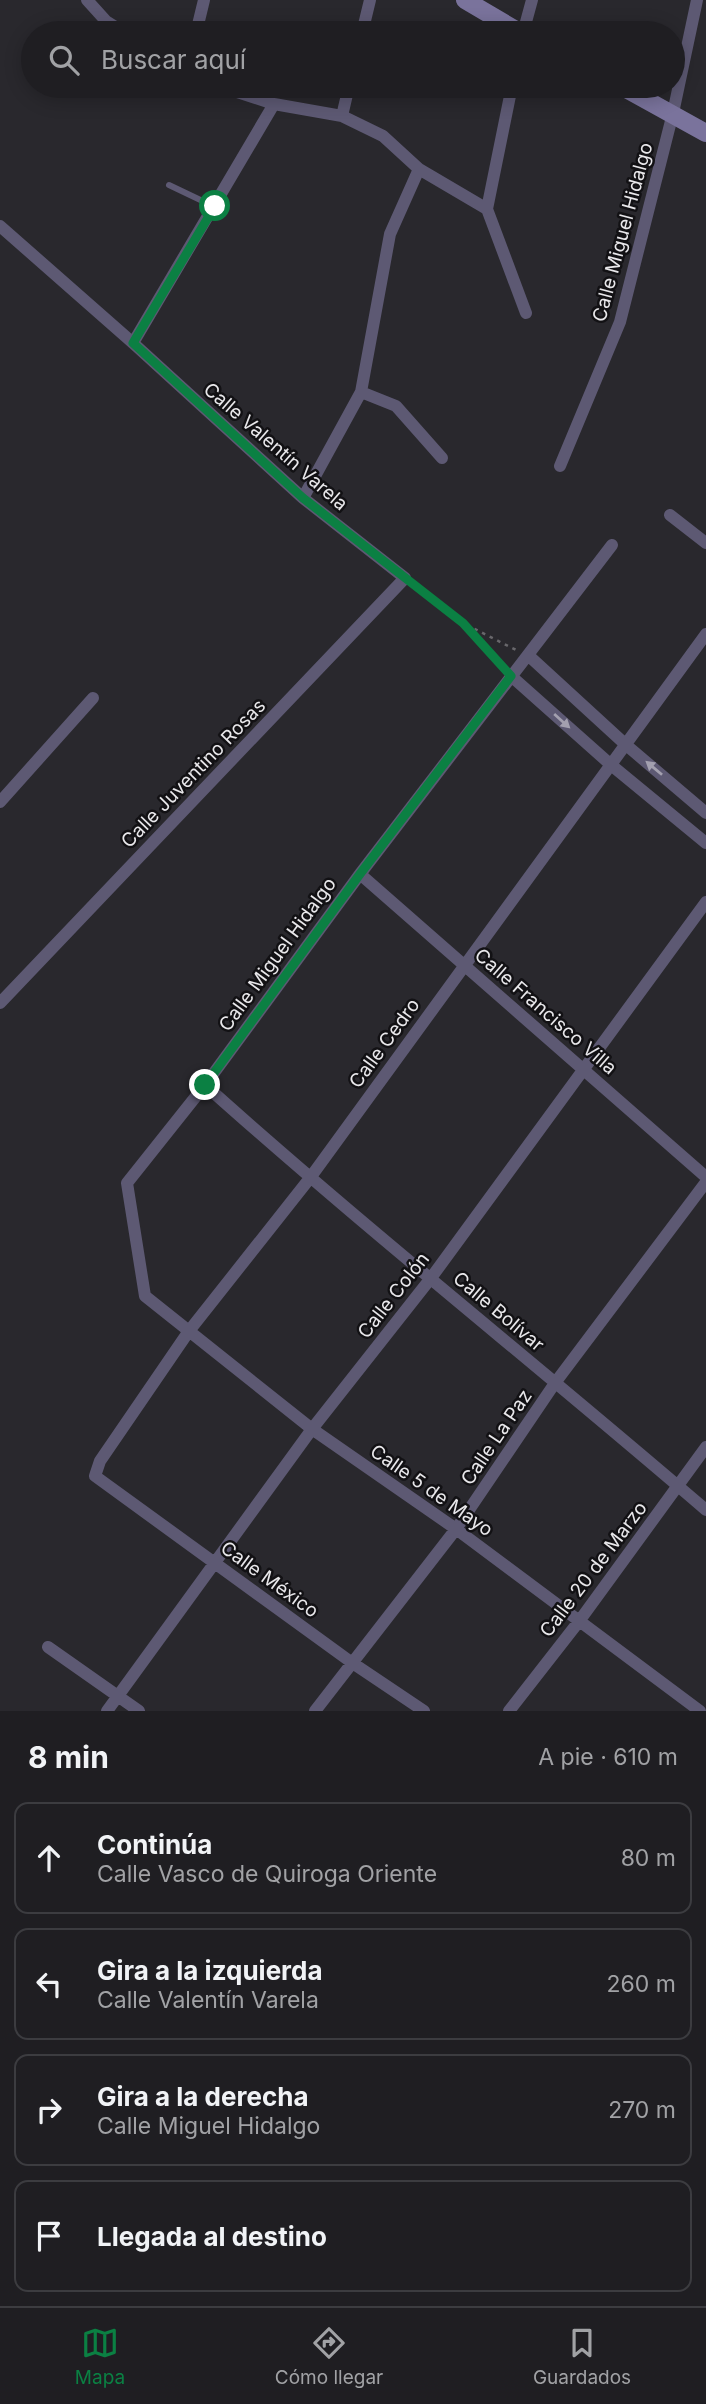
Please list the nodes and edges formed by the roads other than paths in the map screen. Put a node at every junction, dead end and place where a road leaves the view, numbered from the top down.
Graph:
1 (87, 0) edge
2 (204, 0) edge
3 (370, 0) edge
4 (465, 0) edge
5 (532, 0) edge
6 (697, 0) edge
7 (106, 21) edge
8 (199, 21) edge
9 (365, 21) edge
10 (501, 21) edge
11 (526, 21) edge
12 (685, 56) edge
13 (256, 98) edge
14 (346, 98) edge
15 (510, 98) edge
16 (644, 98) edge
17 (676, 98) edge
18 (274, 104) junction
19 (673, 113) junction
20 (342, 116) junction
21 (706, 133) edge
22 (419, 169) junction
23 (169, 185) dead end
24 (215, 206) junction
25 (487, 209) junction
26 (0, 226) edge
27 (526, 313) dead end
28 (133, 343) junction
29 (361, 392) junction
30 (442, 458) dead end
31 (559, 466) dead end
32 (303, 498) junction
33 (670, 515) dead end
34 (706, 543) edge
35 (612, 545) dead end
36 (405, 578) joint
37 (706, 634) edge
38 (528, 656) junction
39 (511, 676) junction
40 (93, 698) dead end
41 (625, 744) junction
42 (610, 764) junction
43 (0, 802) edge
44 (706, 813) edge
45 (706, 843) edge
46 (360, 874) junction
47 (706, 902) edge
48 (464, 964) junction
49 (4, 999) edge
50 (584, 1071) junction
51 (205, 1085) junction
52 (706, 1177) edge
53 (310, 1178) junction
54 (706, 1182) edge
55 (431, 1278) junction
56 (145, 1296) joint
57 (189, 1331) junction
58 (555, 1384) junction
59 (312, 1429) junction
60 (706, 1447) edge
61 (95, 1476) joint
62 (678, 1486) junction
63 (706, 1510) edge
64 (456, 1529) junction
65 (215, 1563) junction
66 (580, 1620) junction
67 (48, 1647) dead end
68 (351, 1662) junction
69 (118, 1697) junction
70 (107, 1711) edge
71 (139, 1711) edge
72 (315, 1711) edge
73 (424, 1711) edge
74 (509, 1711) edge
75 (700, 1711) edge

1 - 7 street
2 - 8 street
3 - 9 street
4 - 10 street
5 - 11 street
6 - 12 street, Calle Miguel Hidalgo
13 - 18 street
14 - 20 street
15 - 25 street
16 - 19 street
17 - 19 street, Calle Miguel Hidalgo
18 - 20 street
18 - 24 street
19 - 21 street
19 - 31 street, Calle Miguel Hidalgo
20 - 22 street
22 - 25 street
22 - 29 street
23 - 24 lane
24 - 28 street
25 - 27 street
26 - 28 street, Calle Valentín Varela
28 - 32 street, Calle Valentín Varela
29 - 30 street
29 - 32 street
32 - 36 street, Calle Valentín Varela
33 - 34 street
35 - 38 street, Calle Miguel Hidalgo
36 - 49 street, Calle Juventino Rosas
37 - 41 street, Calle Cedro
38 - 39 street, Calle Miguel Hidalgo
38 - 41 street
39 -> 42 street
39 - 46 street, Calle Miguel Hidalgo
40 - 43 street
41 - 42 street, Calle Cedro
44 -> 41 street
42 - 45 street
42 - 48 street, Calle Cedro
46 - 48 street, Calle Francisco Villa
46 - 51 street, Calle Miguel Hidalgo
47 - 50 street, Calle Colón
48 - 50 street, Calle Francisco Villa
48 - 53 street, Calle Cedro
50 - 52 street, Calle Francisco Villa
50 - 55 street, Calle Colón
51 - 53 street, Calle Bolívar
51 - 56 street, Calle Miguel Hidalgo
53 - 55 street, Calle Bolívar
53 - 57 street, Calle Cedro
54 - 58 street, Calle La Paz
55 - 58 street, Calle Bolívar
55 - 59 street, Calle Colón
56 - 57 street, Calle 5 de Mayo
57 - 59 street, Calle 5 de Mayo
57 - 61 street, Calle Cedro
58 - 62 street, Calle Bolívar
58 - 64 street, Calle La Paz
59 - 64 street, Calle 5 de Mayo
59 - 65 street, Calle Colón
60 - 62 street, Calle 20 de Marzo
61 - 65 street, Calle México
62 - 63 street, Calle Bolívar
62 - 66 street, Calle 20 de Marzo
64 - 66 street, Calle 5 de Mayo
64 - 68 street, Calle La Paz
65 - 68 street, Calle México
65 - 69 street, Calle Colón
66 - 74 street, Calle 20 de Marzo
66 - 75 street, Calle 5 de Mayo
67 - 69 street
68 - 72 street, Calle La Paz
68 - 73 street, Calle México
69 - 70 street, Calle Colón
69 - 71 street

